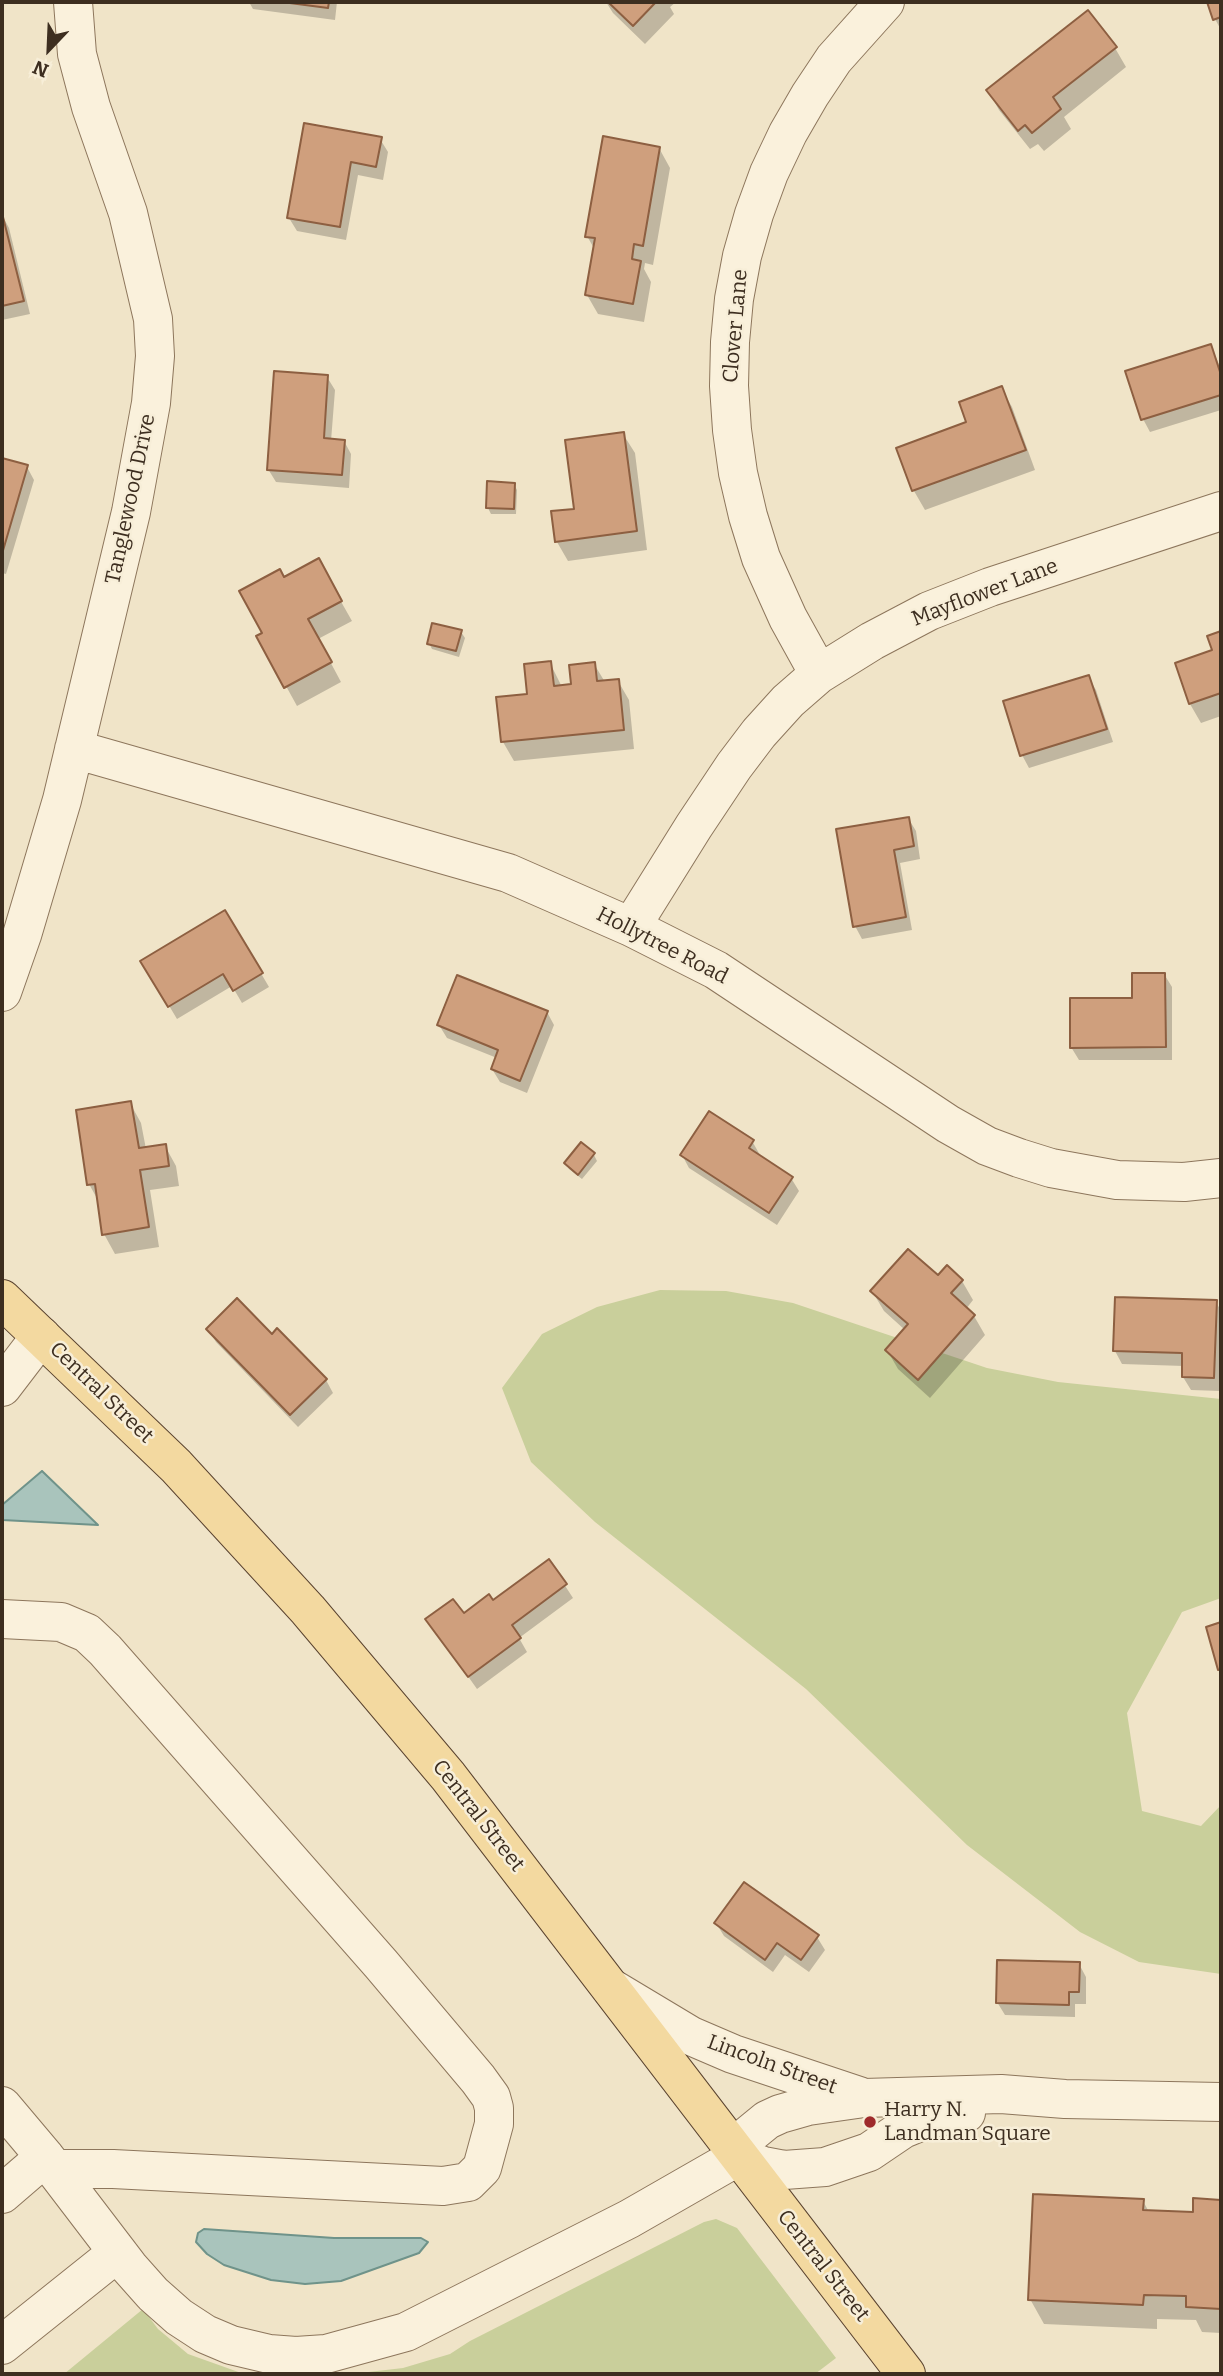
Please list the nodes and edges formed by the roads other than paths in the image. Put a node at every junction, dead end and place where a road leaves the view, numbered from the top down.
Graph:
1 (73, 2) edge
2 (885, 2) edge
3 (1221, 511) edge
4 (819, 674) junction
5 (74, 749) junction
6 (631, 927) junction
7 (2, 992) edge
8 (1221, 1178) edge
9 (2, 1299) edge
10 (41, 1336) junction
11 (2, 1387) edge
12 (2, 1619) edge
13 (609, 1986) junction
14 (864, 2098) junction
15 (1065, 2099) junction
16 (1221, 2102) edge
17 (2, 2106) edge
18 (738, 2156) junction
19 (50, 2163) junction
20 (2, 2194) edge
21 (117, 2253) junction
22 (2, 2345) edge
23 (906, 2374) edge

1 - 5 street, Tanglewood Drive
2 - 4 street, Clover Lane
3 - 4 street, Mayflower Lane
4 - 6 street, Mayflower Lane
5 - 6 street, Hollytree Road
5 - 7 street, Tanglewood Drive
6 - 8 street, Hollytree Road
9 - 10 main road, Central Street
10 - 11 street
10 - 13 main road, Central Street
12 - 19 street
13 - 14 street, Lincoln Street
13 - 18 main road, Central Street
14 - 15 street, Lincoln Street
14 - 18 street, Lincoln Street
15 - 16 street, Lincoln Street
15 - 18 street, Lincoln Street
17 - 19 street
18 - 21 street
18 - 23 main road, Central Street
19 - 20 street
19 - 21 street
21 - 22 street

